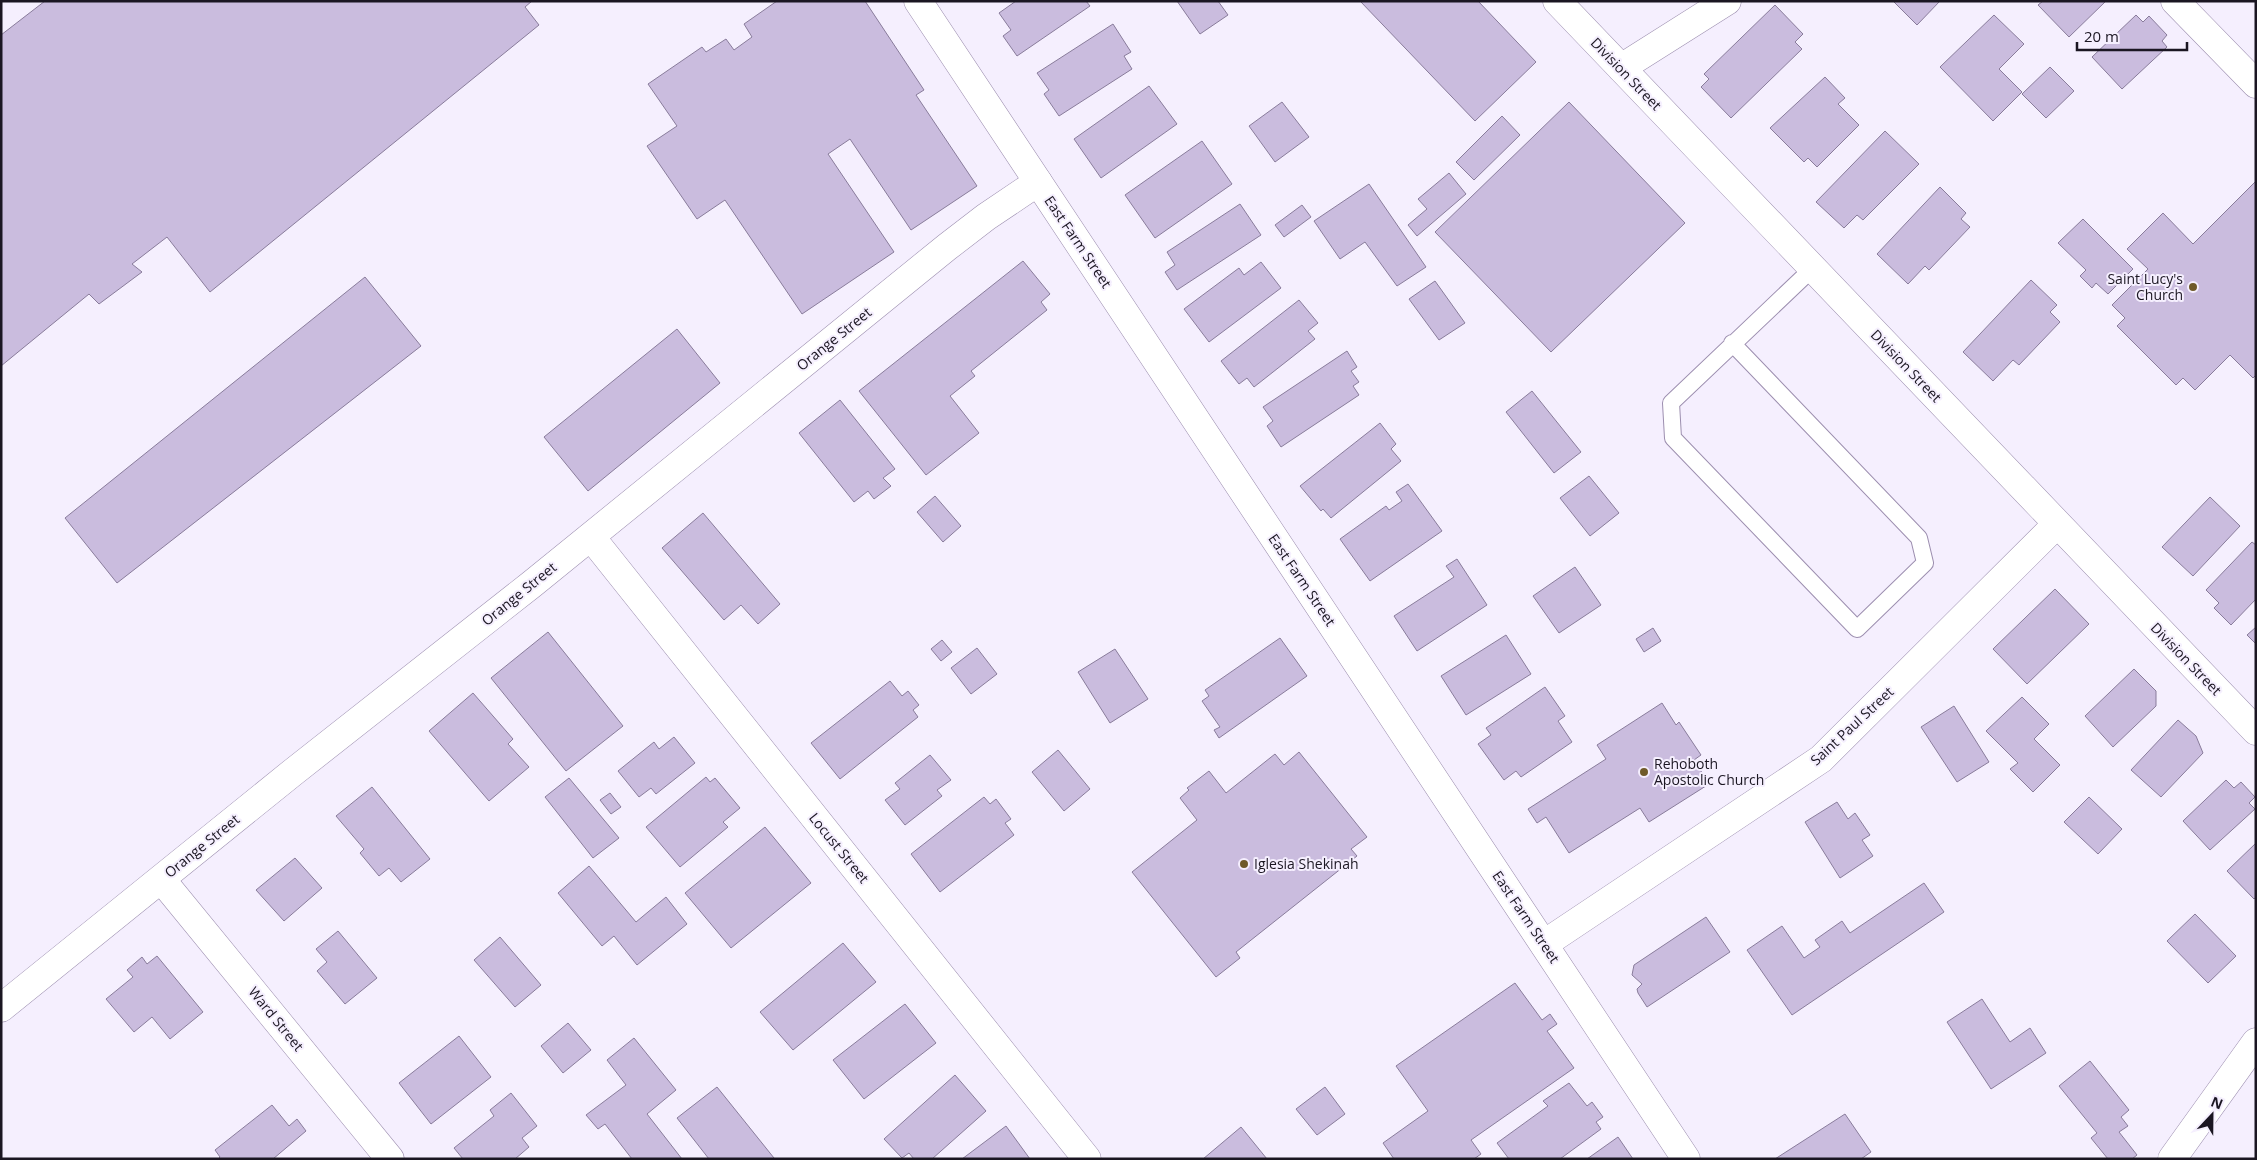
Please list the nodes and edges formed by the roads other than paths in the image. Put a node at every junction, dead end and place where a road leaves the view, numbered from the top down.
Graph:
1 (918, 1) edge
2 (1557, 1) edge
3 (1727, 1) edge
4 (2175, 1) edge
5 (1621, 68) junction
6 (2256, 84) edge
7 (1038, 182) junction
8 (1813, 268) junction
9 (1732, 343) junction
10 (2058, 524) junction
11 (591, 537) junction
12 (2256, 731) edge
13 (161, 879) junction
14 (1544, 944) junction
15 (1, 1008) edge
16 (2256, 1042) edge
17 (390, 1159) edge
18 (1087, 1159) edge
19 (1686, 1159) edge
20 (2172, 1159) edge

1 - 7 street, East Farm Street
2 - 5 street, Division Street
3 - 5 street
4 - 6 street
5 - 8 street, Division Street
7 - 11 street, Orange Street
7 - 14 street, East Farm Street
8 - 9 lane
8 - 10 street, Division Street
9 - 9 lane
10 - 12 street, Division Street
10 - 14 street, Saint Paul Street
11 - 13 street, Orange Street
11 - 18 street, Locust Street
13 - 15 street, Orange Street
13 - 17 street, Ward Street
14 - 19 street, East Farm Street
16 - 20 street

